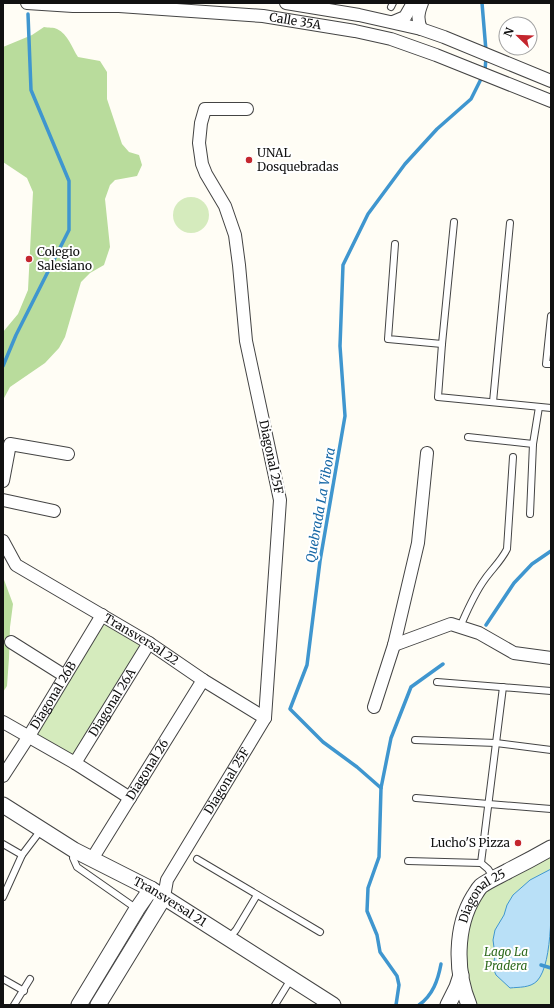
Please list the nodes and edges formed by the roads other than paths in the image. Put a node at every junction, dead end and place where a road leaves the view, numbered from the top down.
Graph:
1 (27, 3) edge
2 (286, 3) edge
3 (413, 3) edge
4 (422, 3) edge
5 (119, 4) edge
6 (393, 22) junction
7 (421, 29) junction
8 (551, 81) edge
9 (551, 101) edge
10 (248, 110) dead end
11 (454, 222) dead end
12 (510, 223) dead end
13 (396, 244) dead end
14 (551, 317) edge
15 (442, 344) junction
16 (551, 364) edge
17 (493, 402) junction
18 (539, 407) junction
19 (551, 408) edge
20 (468, 437) dead end
21 (534, 444) junction
22 (427, 453) dead end
23 (68, 454) dead end
24 (513, 458) dead end
25 (3, 481) edge
26 (3, 500) edge
27 (54, 511) dead end
28 (530, 514) dead end
29 (3, 541) edge
30 (102, 615) junction
31 (460, 627) junction
32 (10, 642) dead end
33 (149, 643) junction
34 (394, 645) junction
35 (551, 658) edge
36 (65, 676) junction
37 (203, 680) junction
38 (438, 682) dead end
39 (503, 687) junction
40 (551, 691) edge
41 (374, 707) dead end
42 (265, 718) junction
43 (3, 722) edge
44 (29, 736) junction
45 (415, 740) dead end
46 (496, 743) junction
47 (551, 750) edge
48 (75, 763) junction
49 (3, 776) edge
50 (130, 798) junction
51 (416, 798) dead end
52 (488, 804) junction
53 (3, 806) edge
54 (551, 809) edge
55 (41, 830) junction
56 (3, 844) edge
57 (551, 848) edge
58 (74, 850) junction
59 (22, 855) junction
60 (92, 859) junction
61 (197, 859) dead end
62 (408, 861) dead end
63 (481, 863) junction
64 (494, 878) junction
65 (166, 880) junction
66 (151, 889) junction
67 (257, 895) junction
68 (3, 897) edge
69 (164, 897) junction
70 (137, 909) junction
71 (320, 932) dead end
72 (229, 938) junction
73 (461, 971) junction
74 (292, 978) junction
75 (3, 979) edge
76 (30, 979) dead end
77 (24, 991) junction
78 (14, 1005) edge
79 (79, 1005) edge
80 (98, 1005) edge
81 (275, 1005) edge
82 (333, 1005) edge
83 (448, 1005) edge
84 (469, 1005) edge

1 - 5 street, Calle 35A
2 - 6 street, Calle 35A
3 - 6 street
4 - 7 street
5 - 9 street, Calle 35A
6 - 7 street, Calle 35A
7 - 8 street, Calle 35A
10 - 42 street, Diagonal 25F
11 - 15 lane
12 - 17 lane
13 - 15 lane
14 - 16 lane
15 - 17 lane
17 - 18 lane
18 - 19 lane
18 - 21 lane
20 - 21 lane
21 - 28 lane
22 - 34 street
23 - 25 street
24 - 31 lane
26 - 27 street
29 - 30 street, Transversal 22
30 - 33 street, Transversal 22
30 - 36 street, Diagonal 26B
31 - 34 street
31 - 35 street
32 - 36 street
33 - 37 street, Transversal 22
33 - 48 street, Diagonal 26A
34 - 41 street
36 - 44 street, Diagonal 26B
37 - 42 street, Transversal 22
37 - 50 street, Diagonal 26
38 - 39 lane
39 - 40 lane
39 - 46 lane
42 - 65 street, Diagonal 25F
43 - 44 street
44 - 48 street
44 - 49 street, Diagonal 26B
45 - 46 lane
46 - 47 lane
46 - 52 lane
48 - 50 street
50 - 60 street, Diagonal 26
51 - 52 lane
52 - 54 lane
52 - 63 lane
53 - 55 street, Transversal 21
55 - 58 street, Transversal 21
55 - 59 lane
56 - 59 lane
57 - 64 street, Diagonal 25
58 - 60 street, Transversal 21
58 - 70 lane
59 - 68 lane
60 - 66 street, Transversal 21
61 - 67 lane
62 - 63 lane
63 - 64 lane
64 - 73 street, Diagonal 25
65 - 66 street, Diagonal 25F
65 - 69 street, Diagonal 25F
66 - 69 street, Transversal 21
66 - 70 street, Diagonal 25F
67 - 71 lane
67 - 72 lane
69 - 72 street, Transversal 21
69 - 80 street, Diagonal 25F
70 - 79 street, Diagonal 25F
72 - 74 street, Transversal 21
73 - 83 street, Diagonal 25
73 - 84 street, Diagonal 25
74 - 81 lane
74 - 82 street, Transversal 21
75 - 77 lane
76 - 77 lane
77 - 78 lane

